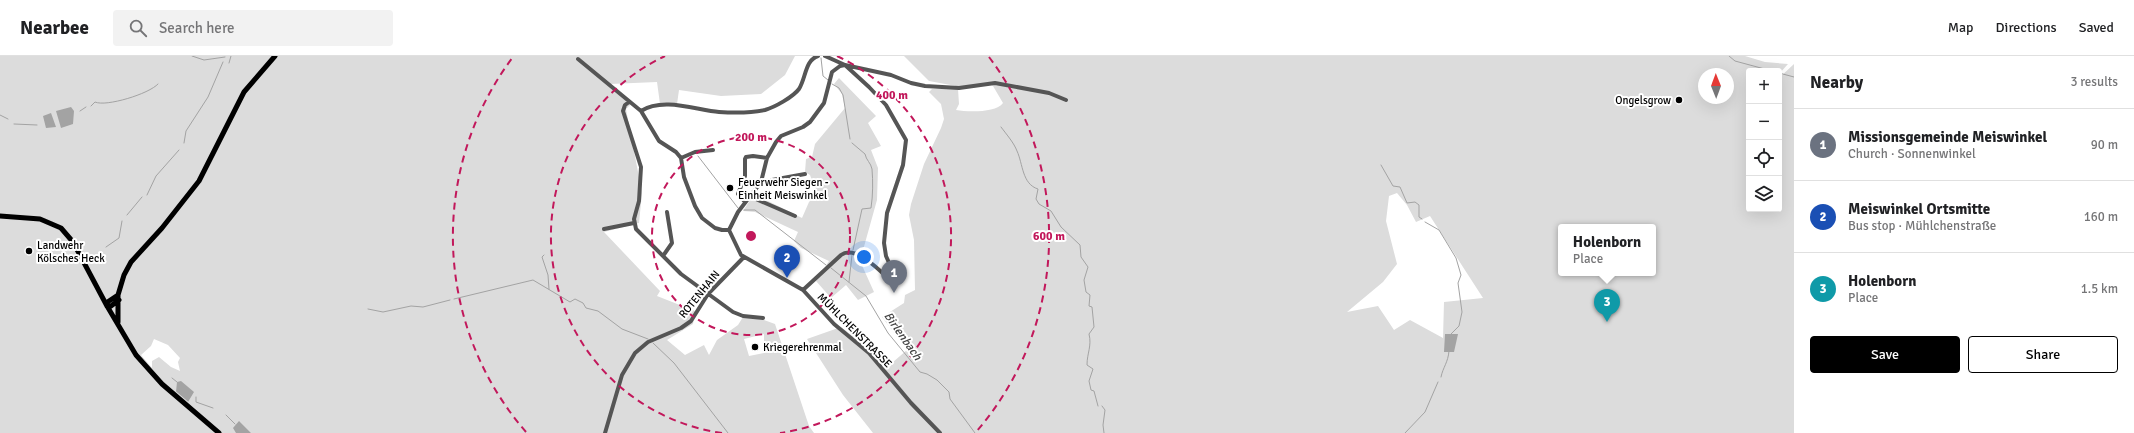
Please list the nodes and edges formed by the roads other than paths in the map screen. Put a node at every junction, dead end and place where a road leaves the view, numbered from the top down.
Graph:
1 (275, 56) edge
2 (818, 56) edge
3 (825, 56) edge
4 (578, 59) dead end
5 (845, 65) junction
6 (1066, 100) dead end
7 (630, 102) junction
8 (641, 111) junction
9 (713, 150) dead end
10 (681, 158) junction
11 (768, 158) junction
12 (805, 174) dead end
13 (761, 182) junction
14 (749, 196) junction
15 (745, 202) junction
16 (667, 212) dead end
17 (0, 216) edge
18 (796, 216) dead end
19 (634, 223) junction
20 (604, 229) dead end
21 (729, 230) junction
22 (663, 256) junction
23 (744, 257) junction
24 (803, 290) junction
25 (708, 294) junction
26 (119, 297) junction
27 (106, 305) junction
28 (763, 318) dead end
29 (118, 325) junction
30 (219, 433) edge
31 (605, 433) edge
32 (940, 433) edge

1 - 26 main road
2 - 8 street
3 - 5 street
4 - 7 street
5 - 6 street
5 - 11 street
5 - 24 street
7 - 8 street
7 - 19 street
8 - 10 street
9 - 10 street
10 - 21 street
11 - 13 street
11 - 15 street
12 - 13 street
13 - 14 street
14 - 15 street
14 - 18 street
15 - 21 street
16 - 22 street
17 - 27 main road
19 - 20 street
19 - 22 street
21 - 23 street
22 - 25 street
23 - 24 street, MÜHLCHENSTRASSE
23 - 25 street, ROTENHAIN
24 - 32 street, MÜHLCHENSTRASSE
25 - 28 street
25 - 31 street, ROTENHAIN
26 - 27 main road
26 - 29 main road
27 - 29 main road
29 - 30 main road

